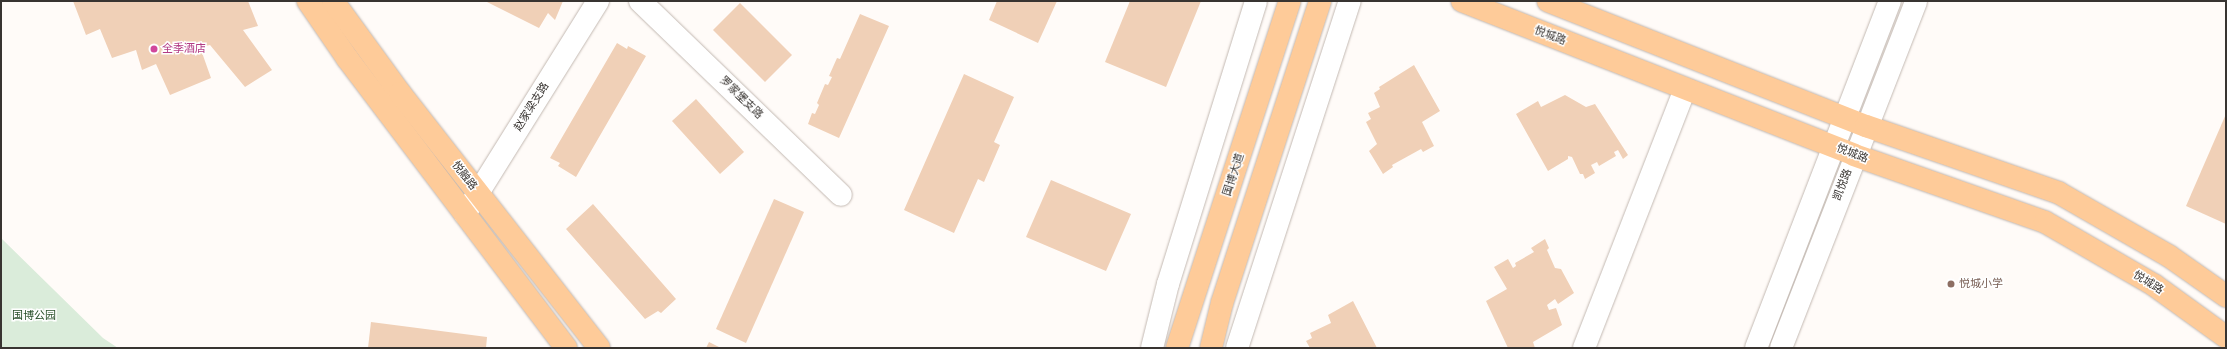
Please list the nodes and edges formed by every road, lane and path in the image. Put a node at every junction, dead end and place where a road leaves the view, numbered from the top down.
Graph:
1 (308, 1) edge
2 (333, 1) edge
3 (598, 1) edge
4 (640, 1) edge
5 (1256, 1) edge
6 (1290, 1) edge
7 (1320, 1) edge
8 (1350, 1) edge
9 (1462, 1) edge
10 (1548, 1) edge
11 (1890, 1) edge
12 (1916, 1) edge
13 (1685, 88) junction
14 (1845, 118) junction
15 (1866, 126) junction
16 (1834, 147) junction
17 (1854, 155) junction
18 (477, 194) junction
19 (841, 196) dead end
20 (465, 214) junction
21 (2226, 296) edge
22 (2226, 337) edge
23 (566, 348) edge
24 (599, 348) edge
25 (1152, 348) edge
26 (1177, 348) edge
27 (1211, 348) edge
28 (1237, 348) edge
29 (1584, 348) edge
30 (1756, 348) edge
31 (1780, 348) edge

1 - 20 main road, 悦融路
2 - 18 main road, 悦融路
3 - 18 street, 赵家梁支路
4 - 19 street, 罗家堡支路
5 - 25 street
6 - 26 main road, 国博大道
7 - 27 main road
8 - 28 street
9 - 13 main road, 悦城路
10 - 14 main road
11 - 14 street, 凯悦路
12 - 15 street, 凯悦路
13 - 16 main road, 悦城路
13 - 29 street
14 - 15 main road
14 - 16 street, 凯悦路
15 - 17 street, 凯悦路
15 - 21 main road
16 - 17 main road, 悦城路
16 - 30 street, 凯悦路
17 - 22 main road, 悦城路
17 - 31 street, 凯悦路
18 - 20 street, 赵家梁支路
18 - 24 main road, 悦融路
20 - 23 main road, 悦融路

